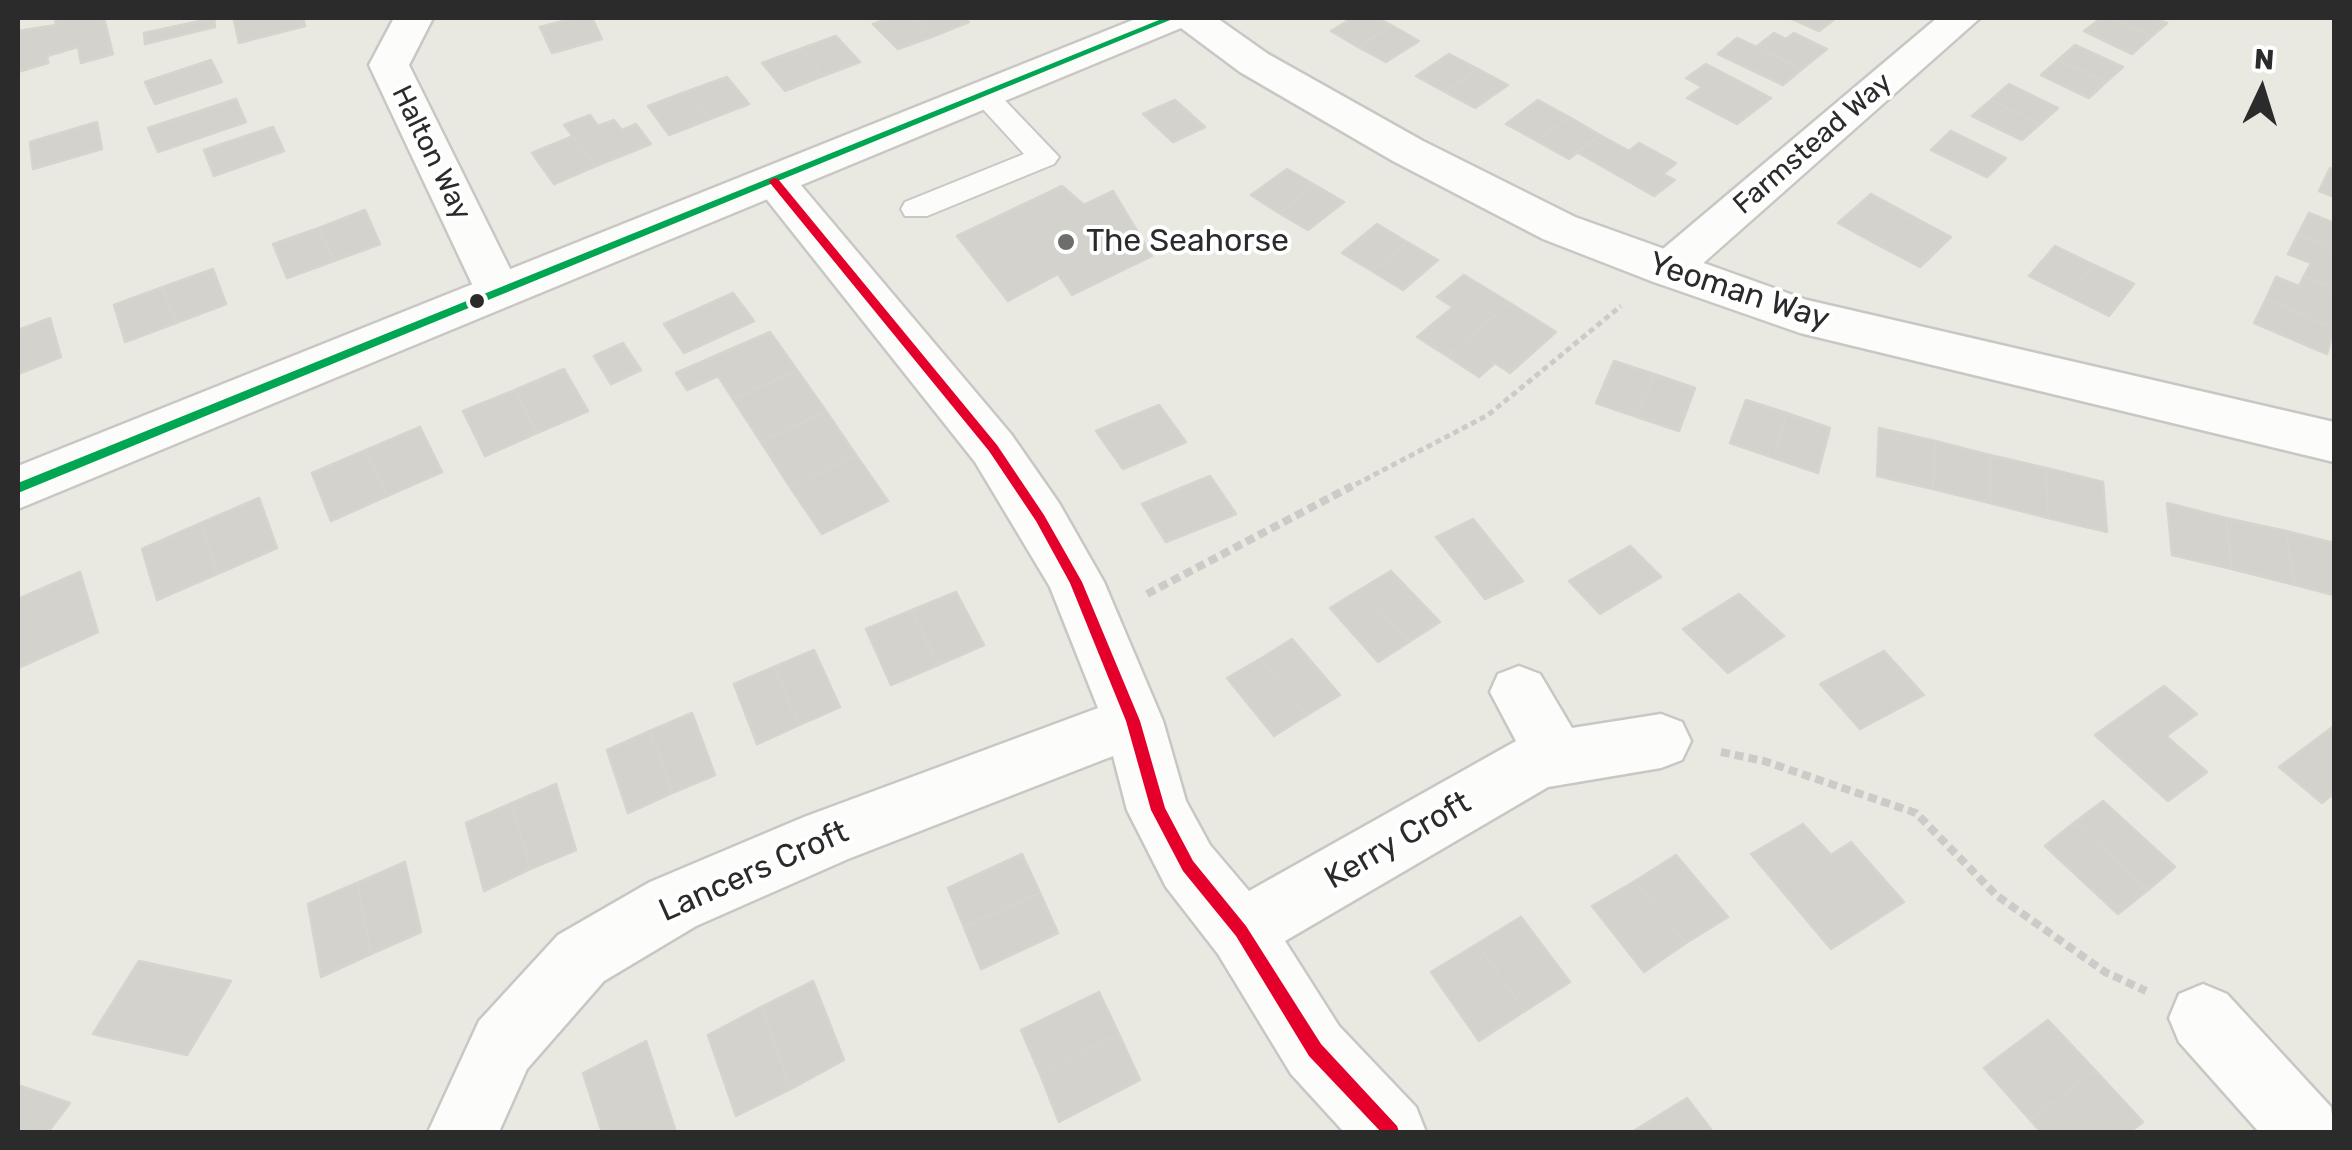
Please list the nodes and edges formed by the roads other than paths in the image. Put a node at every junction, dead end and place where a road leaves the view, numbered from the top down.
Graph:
1 (413, 18) edge
2 (1171, 18) edge
3 (1192, 18) edge
4 (1960, 18) edge
5 (984, 94) junction
6 (774, 182) junction
7 (916, 210) dead end
8 (1666, 270) junction
9 (497, 289) junction
10 (2334, 442) edge
11 (18, 488) edge
12 (1519, 692) dead end
13 (1133, 722) junction
14 (1661, 741) road end
15 (1558, 757) junction
16 (1241, 932) junction
17 (2203, 1018) road end
18 (464, 1132) edge
19 (1390, 1132) edge
20 (2306, 1132) edge

1 - 9 street, Halton Way
2 - 5 street
3 - 8 street, Yeoman Way
4 - 8 street, Farmstead Way
5 - 6 street
5 - 7 lane
6 - 9 street
6 - 13 street
8 - 10 street, Yeoman Way
9 - 11 street
12 - 15 street
13 - 16 street
13 - 18 street, Lancers Croft
14 - 15 street, Kerry Croft
15 - 16 street, Kerry Croft
16 - 19 street
17 - 20 street

